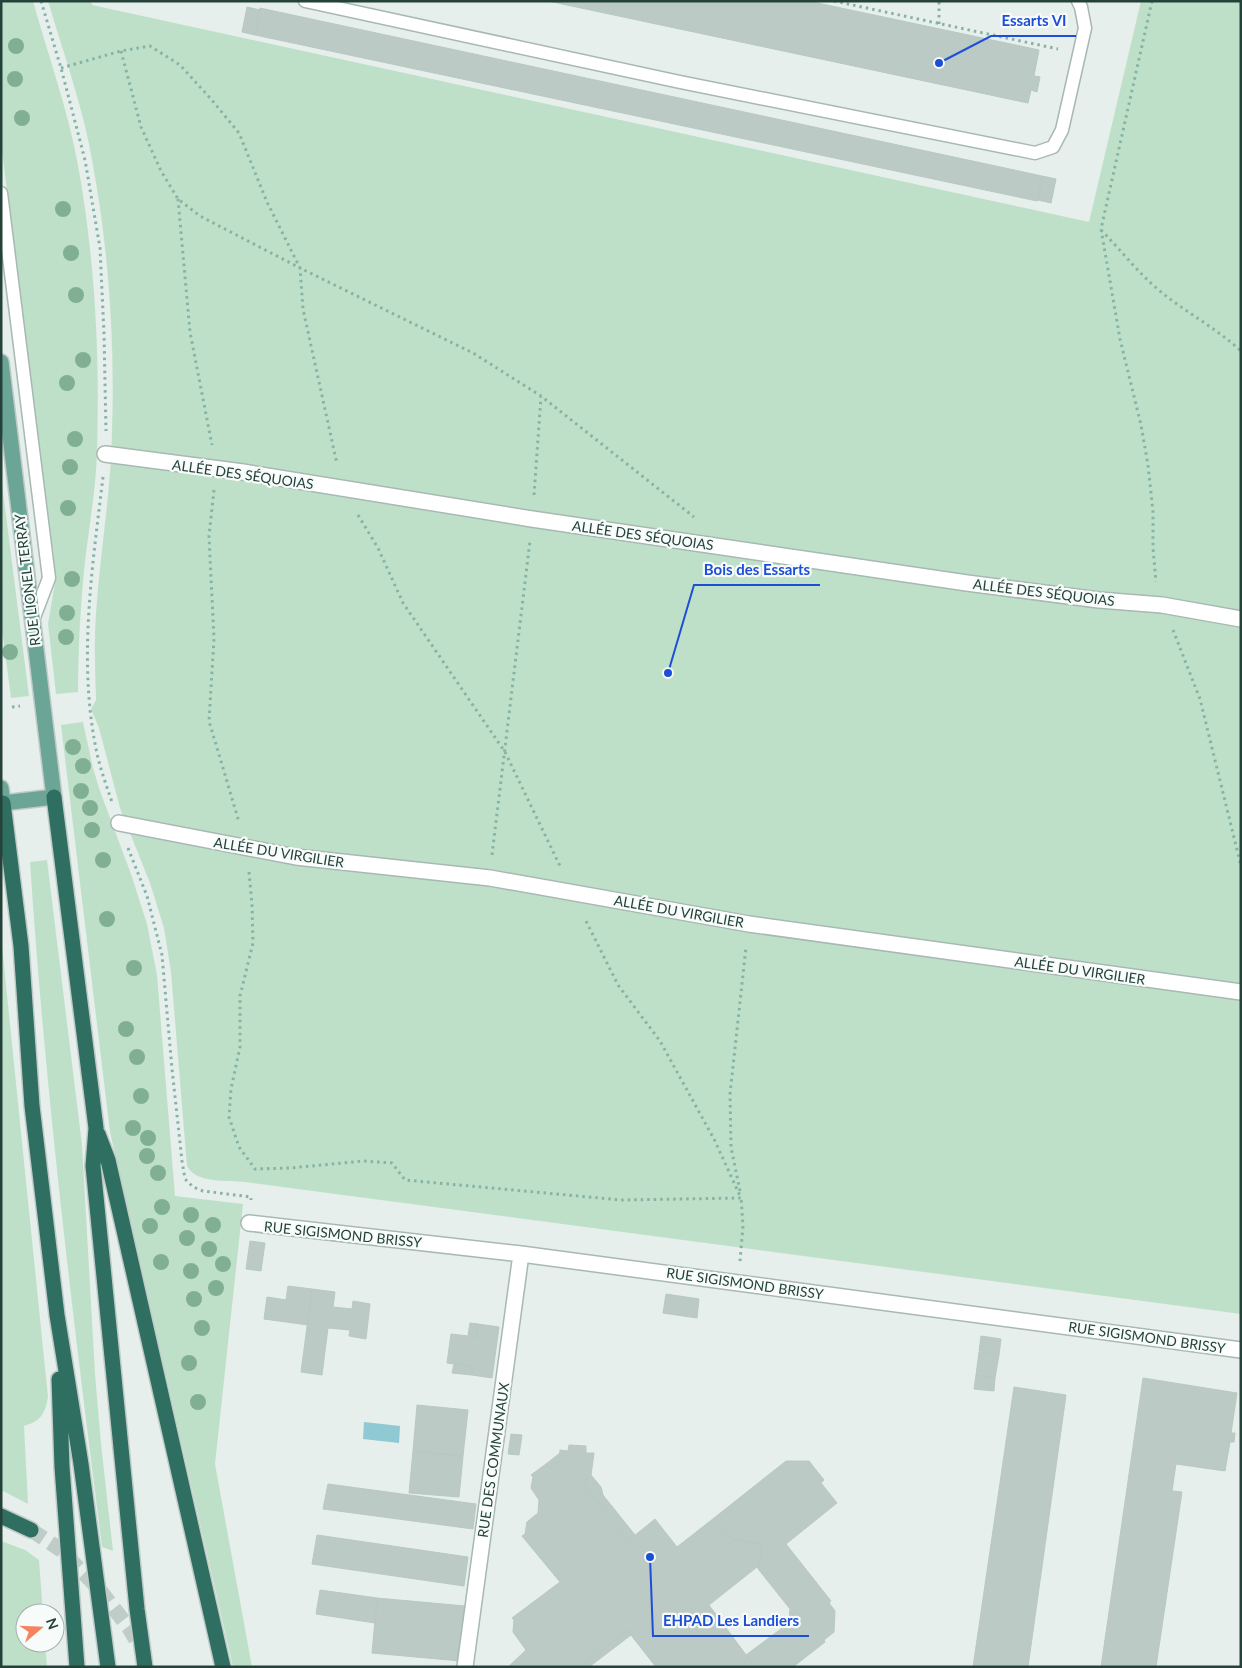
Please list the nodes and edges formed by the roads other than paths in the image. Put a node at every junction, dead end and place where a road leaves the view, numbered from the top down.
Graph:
1 (306, 1) edge
2 (1078, 1) edge
3 (1, 193) edge
4 (1, 362) edge
5 (105, 454) road end
6 (1241, 619) edge
7 (32, 623) junction
8 (2, 796) edge
9 (54, 798) junction
10 (119, 823) road end
11 (1241, 992) edge
12 (96, 1128) junction
13 (249, 1223) road end
14 (521, 1254) junction
15 (57, 1315) junction
16 (1241, 1350) edge
17 (1, 1516) edge
18 (31, 1530) tunnel mouth
19 (77, 1667) edge
20 (108, 1667) edge
21 (145, 1667) edge
22 (223, 1667) edge
23 (465, 1667) edge

1 - 2 lane
3 - 7 lane
4 - 7 main road, RUE LIONEL TERRAY
5 - 6 street, ALLÉE DES SÉQUOIAS
7 - 9 main road, RUE LIONEL TERRAY
8 - 9 main road
8 - 15 highway
9 - 12 highway
10 - 11 street, ALLÉE DU VIRGILIER
12 - 21 highway
12 - 22 highway
13 - 14 street, RUE SIGISMOND BRISSY
14 - 16 street, RUE SIGISMOND BRISSY
14 - 23 street, RUE DES COMMUNAUX
15 - 19 highway
15 - 20 highway
17 - 18 highway

